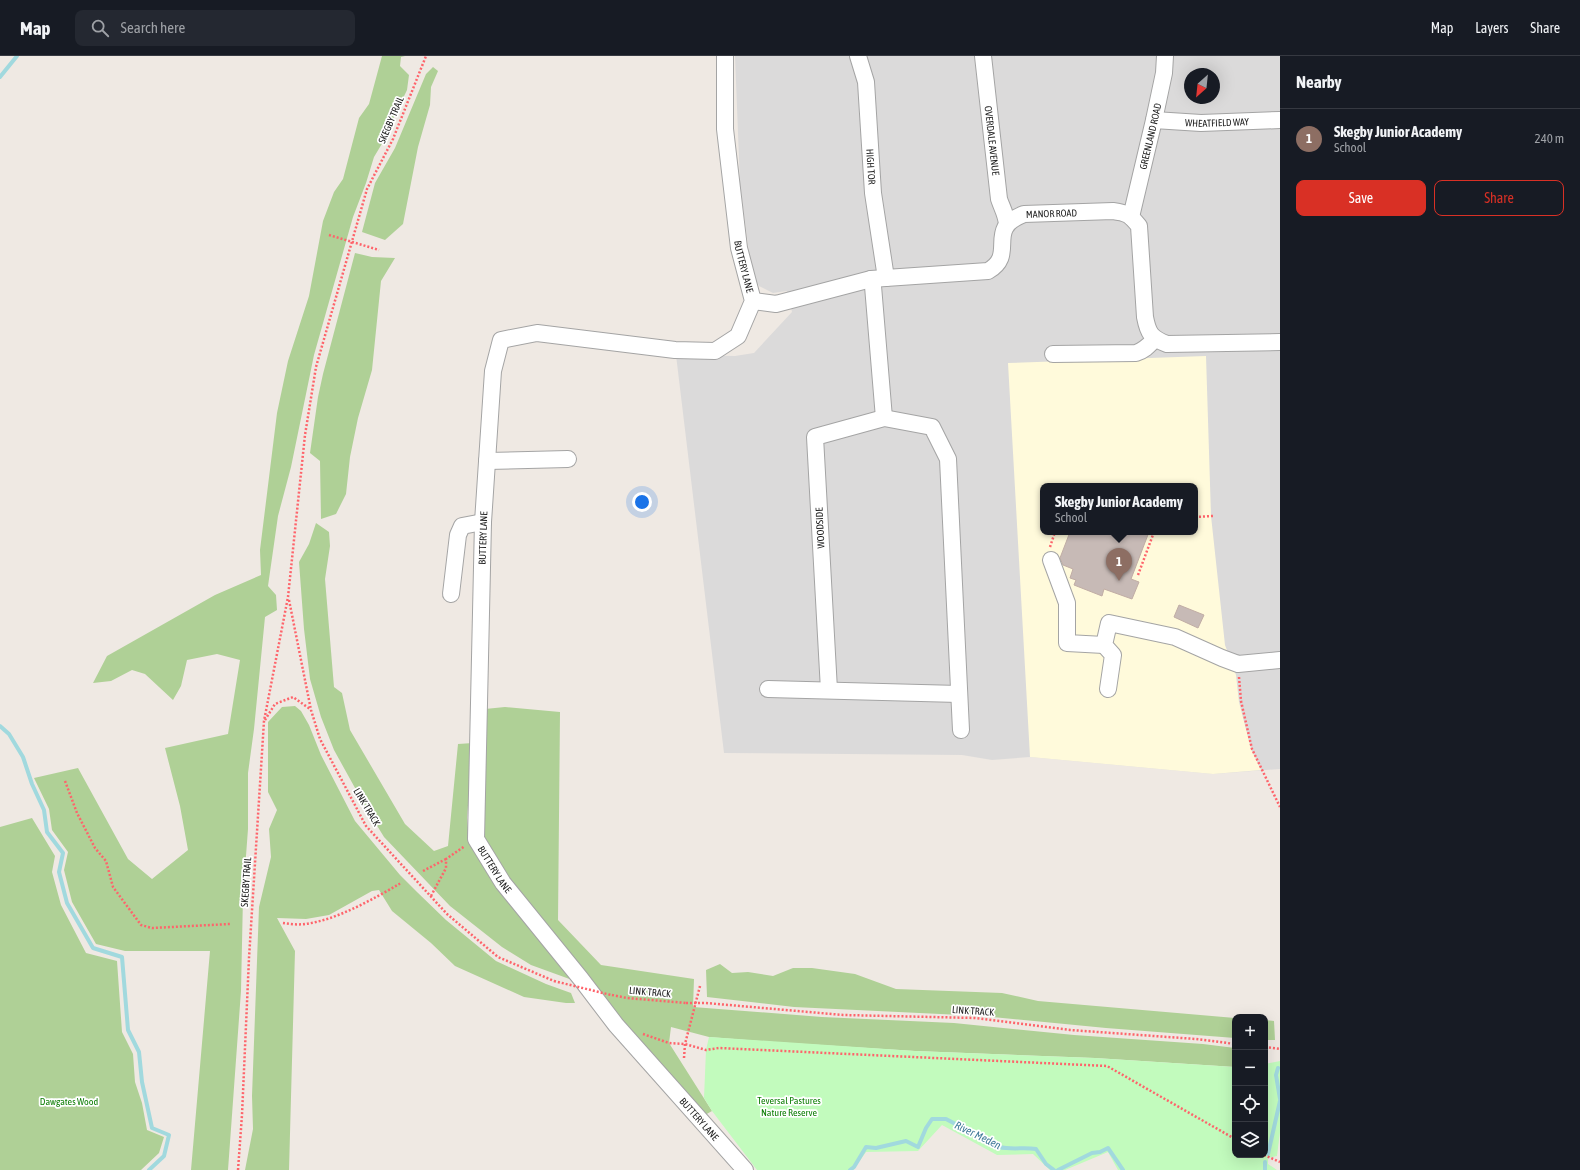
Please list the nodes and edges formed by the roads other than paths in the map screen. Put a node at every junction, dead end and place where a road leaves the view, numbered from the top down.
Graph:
1 (725, 56) edge
2 (858, 56) edge
3 (983, 56) edge
4 (1165, 56) edge
5 (1154, 120) junction
6 (1280, 120) edge
7 (1131, 217) junction
8 (1007, 224) junction
9 (879, 279) junction
10 (753, 301) junction
11 (1154, 338) junction
12 (1280, 342) edge
13 (1053, 354) dead end
14 (884, 418) junction
15 (568, 459) dead end
16 (488, 461) junction
17 (483, 522) junction
18 (1051, 560) dead end
19 (451, 594) dead end
20 (1104, 644) junction
21 (1280, 660) edge
22 (768, 689) dead end
23 (1108, 689) dead end
24 (829, 690) junction
25 (959, 694) junction
26 (961, 730) dead end
27 (745, 1170) edge

1 - 10 street, BUTTERY LANE
2 - 9 street, HIGH TOR
3 - 8 street, OVERDALE AVENUE
4 - 5 street, GREENLAND ROAD
5 - 6 street, WHEATFIELD WAY
5 - 7 street, GREENLAND ROAD
7 - 8 street, MANOR ROAD
7 - 11 street
8 - 9 street
9 - 10 street
9 - 14 street
10 - 16 street, BUTTERY LANE
11 - 12 street
11 - 13 street
14 - 24 street, WOODSIDE
14 - 25 street, WOODSIDE
15 - 16 street
16 - 17 street, BUTTERY LANE
17 - 19 street
17 - 27 street, BUTTERY LANE
18 - 20 street
20 - 21 street
20 - 23 street
22 - 24 street
24 - 25 street
25 - 26 street, WOODSIDE

